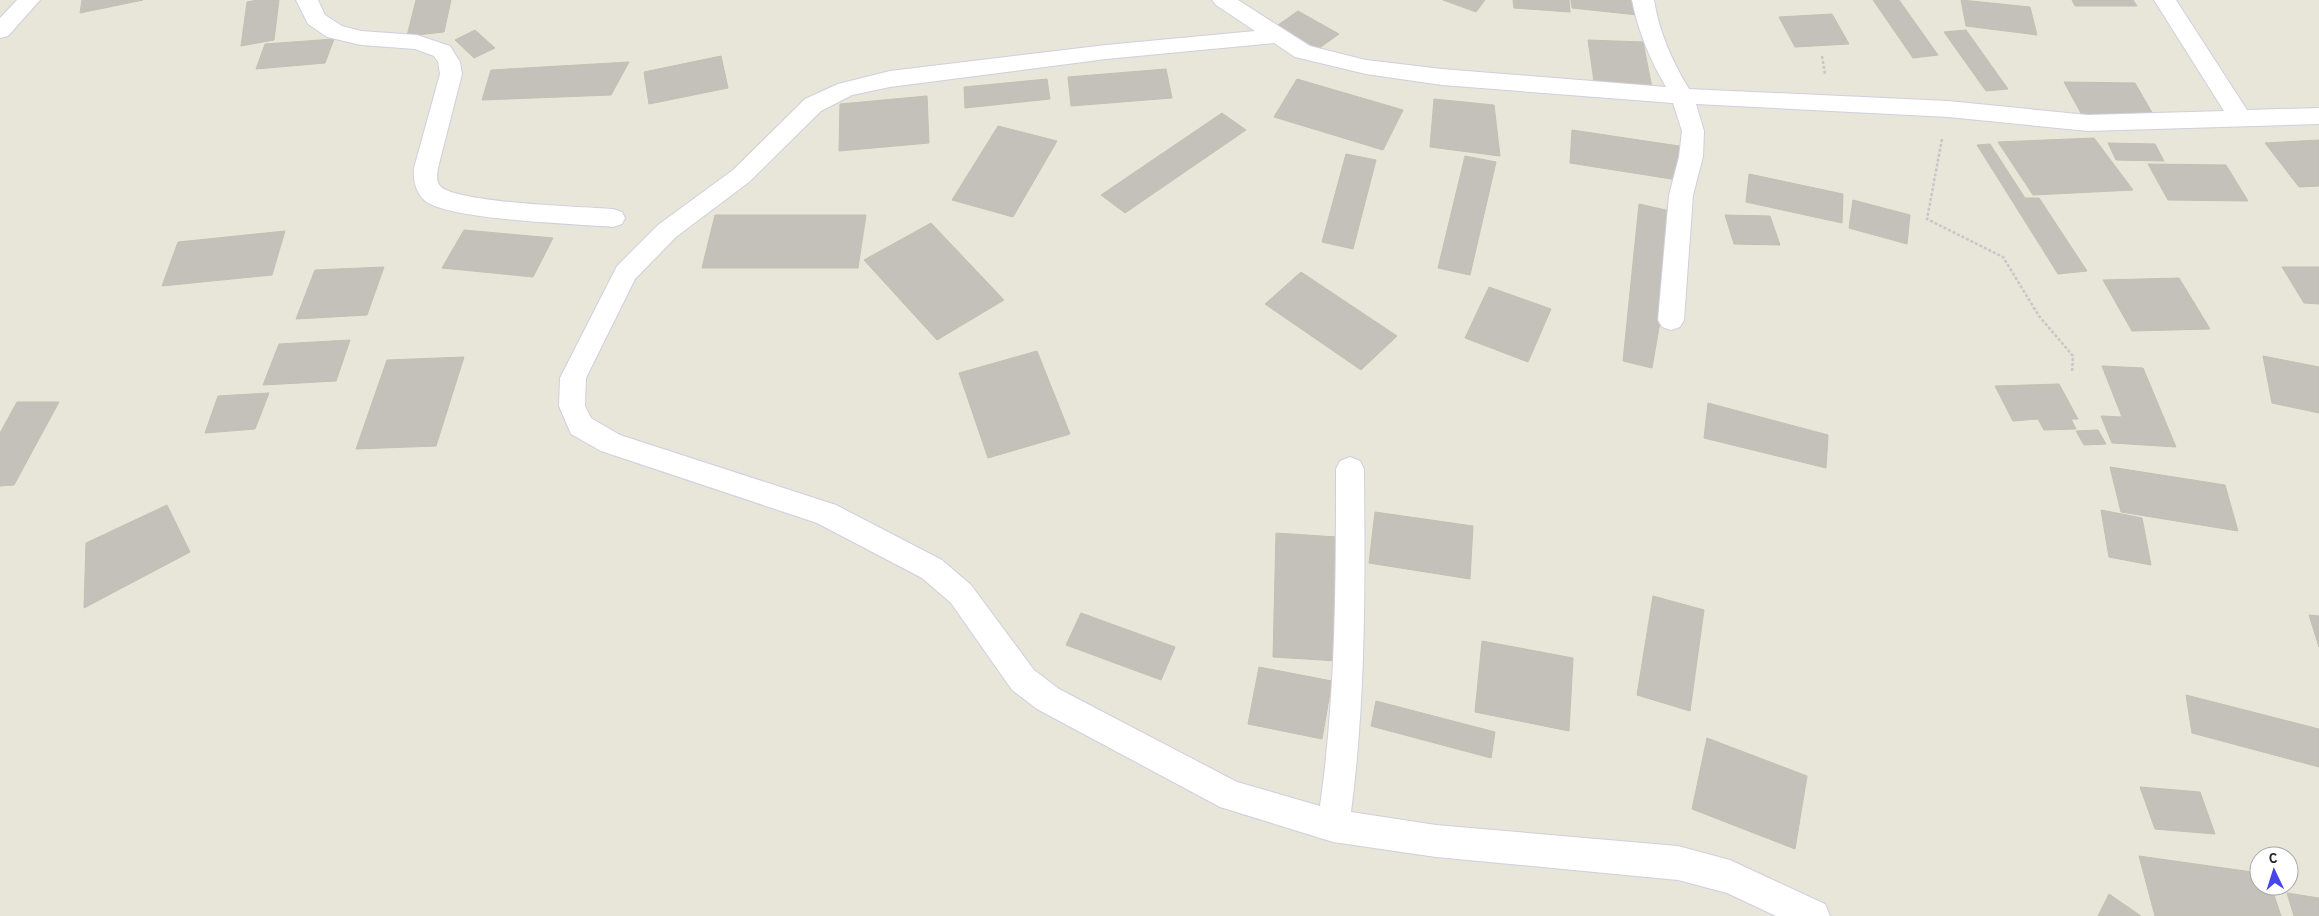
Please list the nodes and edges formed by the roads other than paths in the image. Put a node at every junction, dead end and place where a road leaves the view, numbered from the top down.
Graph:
1 (29, 0) edge
2 (307, 0) edge
3 (1223, 0) edge
4 (1643, 0) edge
5 (2165, 0) edge
6 (0, 31) edge
7 (1277, 36) junction
8 (1682, 96) junction
9 (2319, 116) edge
10 (2241, 119) junction
11 (613, 218) dead end
12 (1671, 320) dead end
13 (1350, 469) dead end
14 (1333, 826) junction
15 (1813, 916) edge

1 - 6 street
2 - 11 street
3 - 7 street
4 - 8 street
5 - 10 street
7 - 8 street
7 - 14 street
8 - 10 street
8 - 12 street
9 - 10 street
13 - 14 street
14 - 15 street

